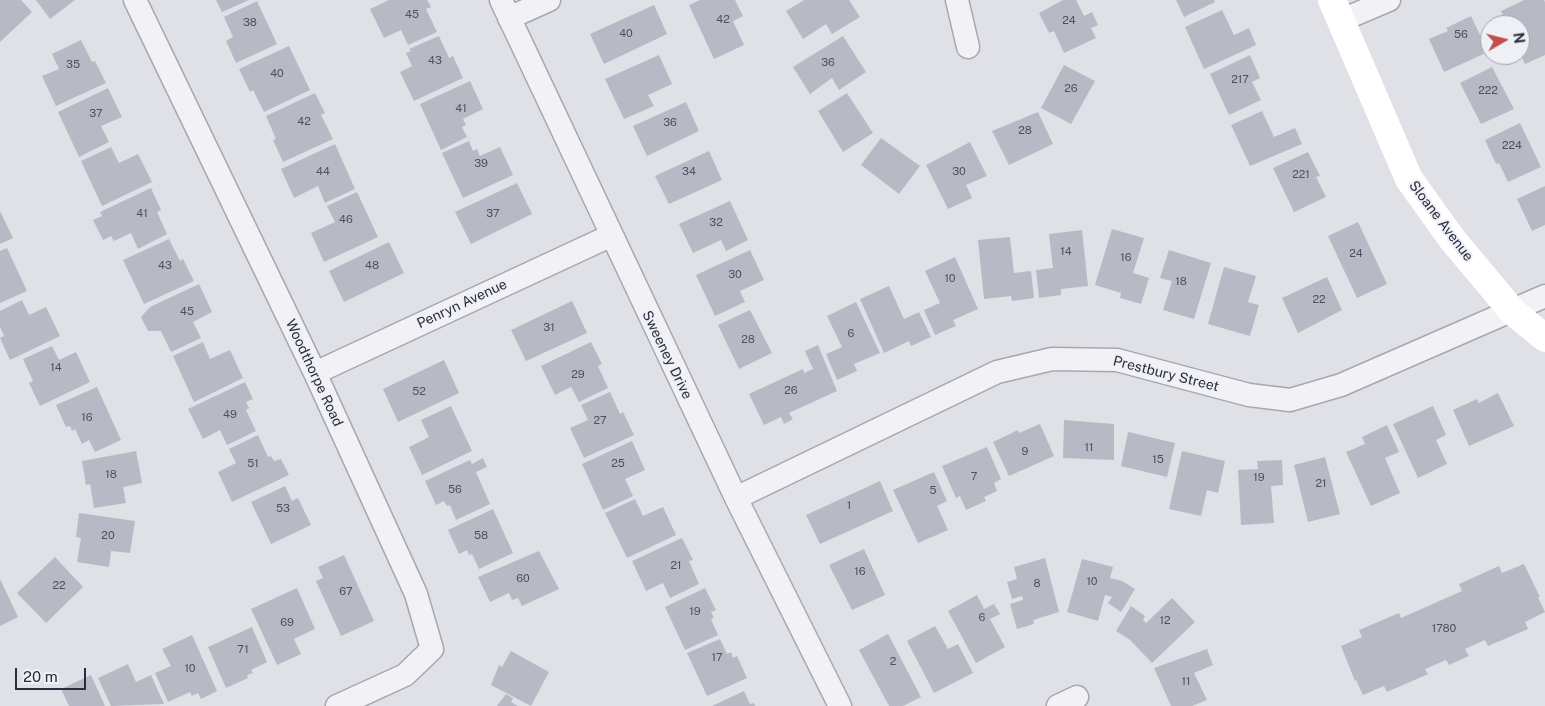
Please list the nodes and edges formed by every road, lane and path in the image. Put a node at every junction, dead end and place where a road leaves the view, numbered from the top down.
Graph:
1 (135, 0) edge
2 (549, 0) edge
3 (956, 0) edge
4 (1389, 0) edge
5 (505, 9) edge
6 (1337, 10) edge
7 (968, 47) dead end
8 (610, 236) junction
9 (1545, 296) edge
10 (1513, 312) junction
11 (1545, 338) edge
12 (314, 373) junction
13 (736, 498) junction
14 (337, 706) edge
15 (840, 706) edge

1 - 12 street, Woodthorpe Road
2 - 5 street
3 - 7 street
4 - 6 street
5 - 8 street, Sweeney Drive
6 - 10 street, Sloane Avenue
8 - 12 street, Penryn Avenue
8 - 13 street, Sweeney Drive
9 - 10 street, Prestbury Street
10 - 11 street, Sloane Avenue
10 - 13 street, Prestbury Street
12 - 14 street, Woodthorpe Road
13 - 15 street, Sweeney Drive

